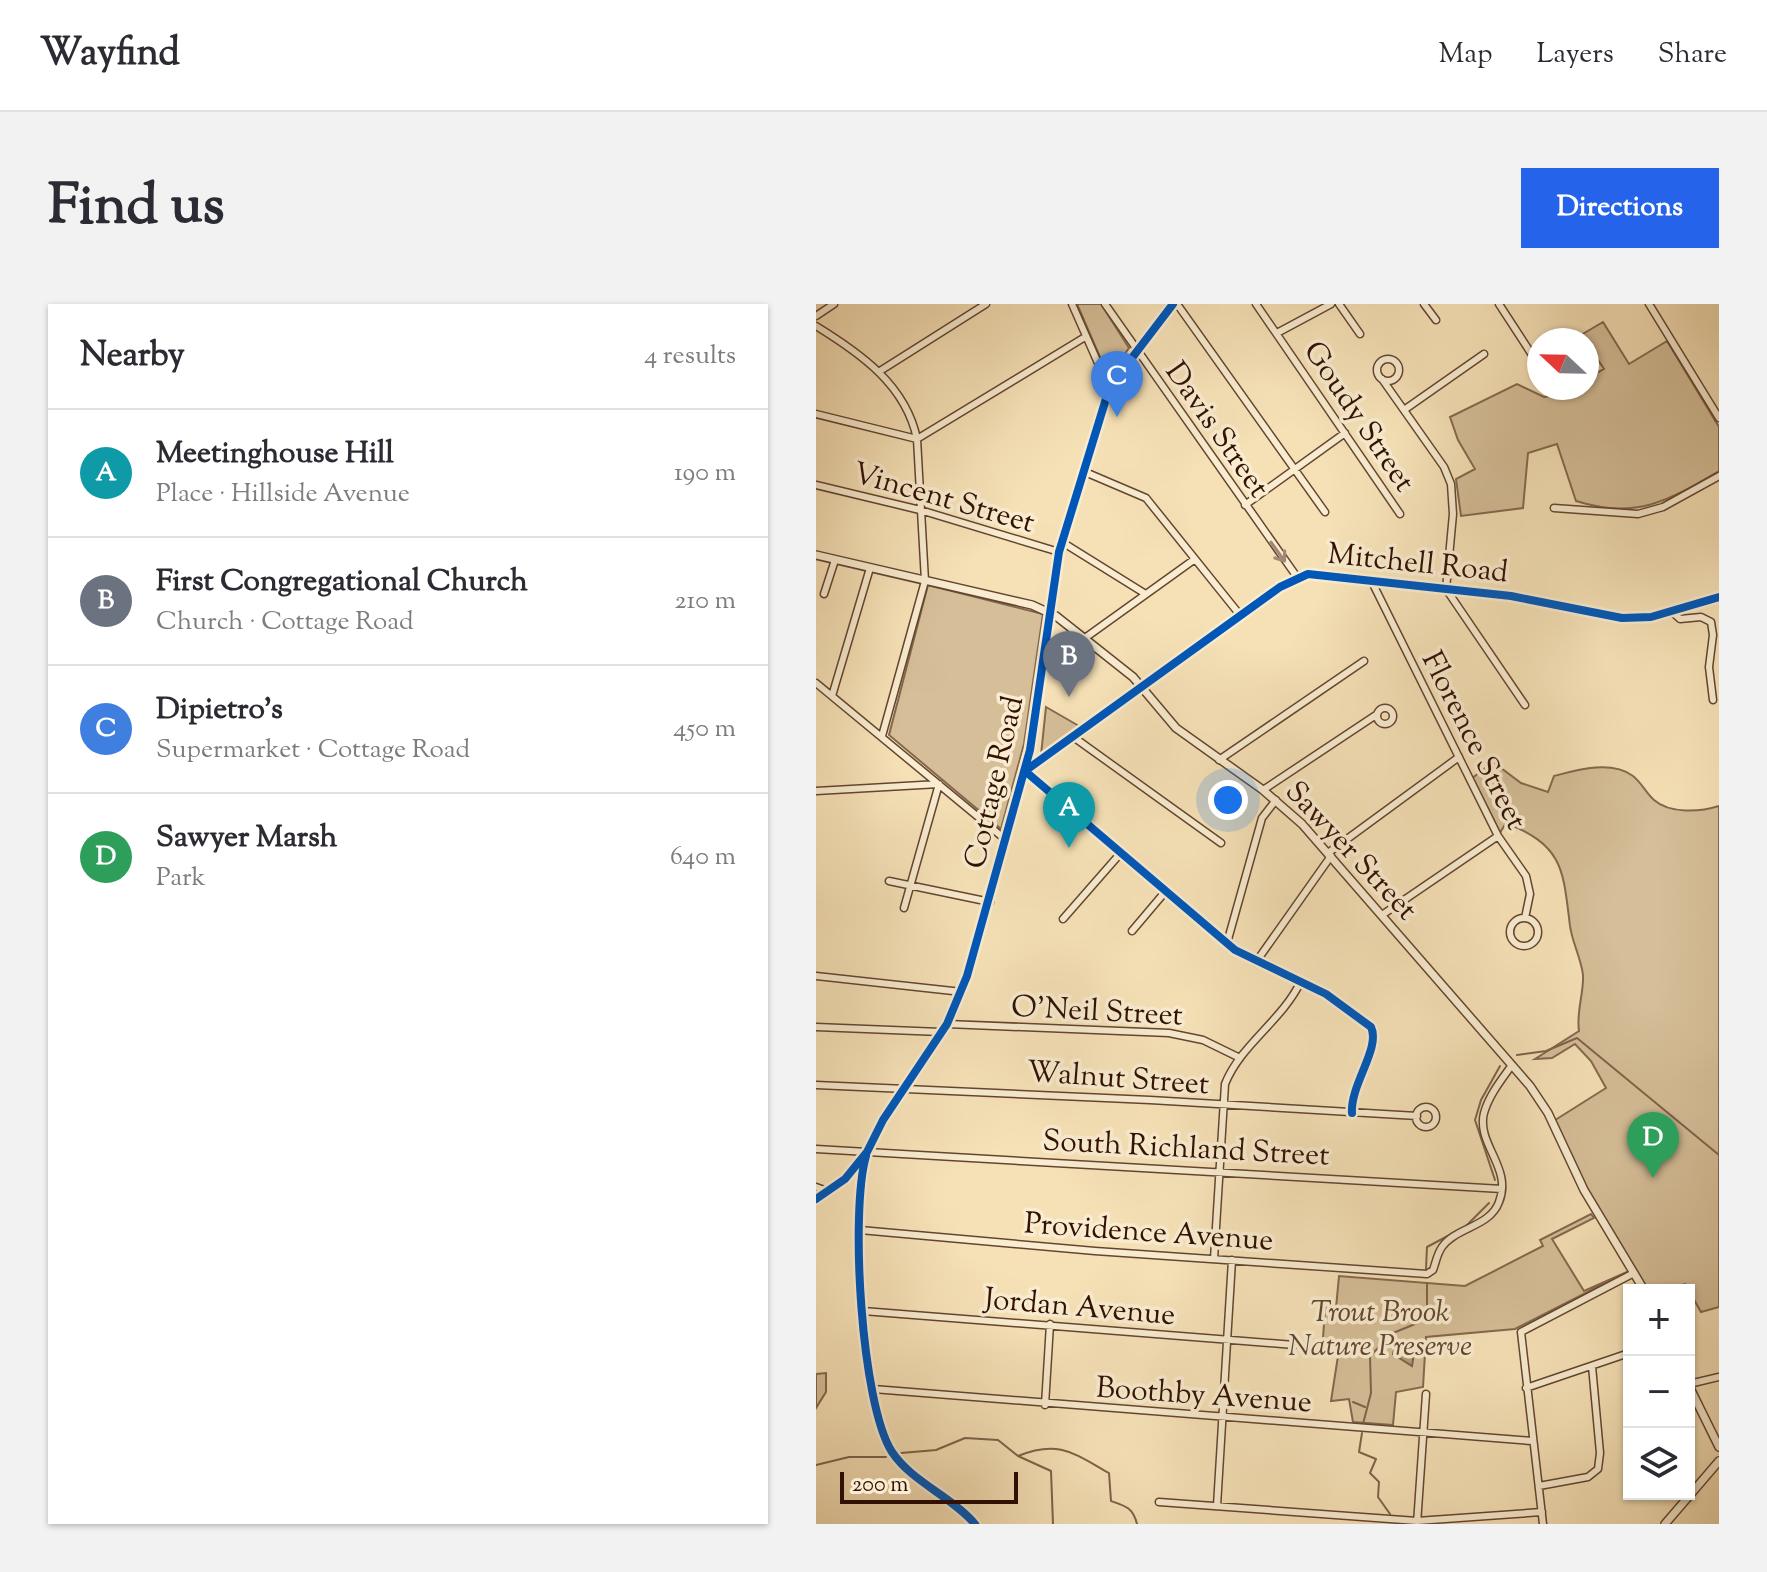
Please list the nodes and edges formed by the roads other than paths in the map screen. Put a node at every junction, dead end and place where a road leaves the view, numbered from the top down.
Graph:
1 (834, 304) edge
2 (986, 304) edge
3 (1072, 304) edge
4 (1105, 304) edge
5 (1175, 304) edge
6 (1256, 304) edge
7 (1331, 304) edge
8 (1339, 304) edge
9 (1424, 304) edge
10 (1499, 304) edge
11 (1649, 304) edge
12 (816, 316) edge
13 (1436, 320) dead end
14 (816, 326) edge
15 (1277, 333) junction
16 (1360, 334) dead end
17 (1085, 337) junction
18 (1527, 347) edge
19 (1137, 350) junction
20 (1484, 354) dead end
21 (880, 371) junction
22 (1396, 378) junction
23 (1382, 379) junction
24 (1109, 388) junction
25 (1394, 395) junction
26 (1404, 410) junction
27 (816, 414) edge
28 (1719, 418) edge
29 (1345, 433) junction
30 (917, 439) junction
31 (1294, 470) junction
32 (1085, 472) junction
33 (1719, 476) edge
34 (816, 485) edge
35 (1245, 505) junction
36 (1554, 508) dead end
37 (920, 510) junction
38 (1325, 512) dead end
39 (1400, 514) dead end
40 (1062, 542) junction
41 (1059, 552) junction
42 (816, 555) edge
43 (1195, 559) junction
44 (835, 560) junction
45 (870, 568) junction
46 (1297, 577) junction
47 (925, 581) junction
48 (1372, 582) junction
49 (1446, 589) junction
50 (1144, 593) junction
51 (824, 594) dead end
52 (1719, 597) edge
53 (1670, 610) junction
54 (1049, 611) junction
55 (1240, 615) junction
56 (1085, 638) junction
57 (1364, 661) dead end
58 (816, 683) edge
59 (1141, 687) junction
60 (832, 696) junction
61 (1713, 700) dead end
62 (1525, 705) dead end
63 (1376, 715) dead end
64 (882, 736) junction
65 (1072, 736) junction
66 (1459, 757) junction
67 (1219, 760) junction
68 (1025, 771) junction
69 (939, 784) junction
70 (1263, 790) junction
71 (816, 791) edge
72 (1276, 800) junction
73 (1498, 836) junction
74 (1006, 840) junction
75 (1221, 843) dead end
76 (1119, 855) junction
77 (1330, 855) junction
78 (889, 881) dead end
79 (911, 886) junction
80 (1165, 892) junction
81 (990, 902) junction
82 (904, 908) dead end
83 (1382, 915) junction
84 (1525, 918) junction
85 (1063, 919) dead end
86 (1132, 931) dead end
87 (1227, 943) junction
88 (1256, 962) junction
89 (816, 976) edge
90 (1301, 981) junction
91 (962, 992) junction
92 (947, 1024) junction
93 (816, 1027) edge
94 (941, 1032) junction
95 (1240, 1058) junction
96 (1512, 1065) junction
97 (816, 1085) edge
98 (905, 1087) junction
99 (1222, 1106) junction
100 (1352, 1113) junction
101 (1417, 1116) dead end
102 (816, 1149) edge
103 (867, 1152) junction
104 (1219, 1171) junction
105 (816, 1187) edge
106 (1502, 1189) junction
107 (827, 1191) junction
108 (816, 1199) edge
109 (860, 1230) junction
110 (1214, 1259) junction
111 (1232, 1260) junction
112 (1634, 1273) junction
113 (1640, 1284) edge
114 (863, 1311) junction
115 (1050, 1324) junction
116 (1228, 1339) junction
117 (1294, 1345) dead end
118 (1623, 1355) edge
119 (1592, 1366) junction
120 (1719, 1377) edge
121 (1695, 1383) edge
122 (1526, 1388) junction
123 (873, 1389) junction
124 (1426, 1394) dead end
125 (1695, 1397) edge
126 (1045, 1405) junction
127 (1222, 1418) junction
128 (1424, 1435) junction
129 (1532, 1441) junction
130 (1719, 1447) edge
131 (1719, 1461) edge
132 (1539, 1486) junction
133 (1159, 1502) dead end
134 (1217, 1506) junction
135 (1542, 1512) junction
136 (1417, 1523) edge
137 (975, 1524) edge
138 (1543, 1524) edge
139 (1665, 1524) edge

1 - 12 street
2 - 21 street
3 - 17 street
4 - 19 street, Davis Street
5 - 19 street, Cottage Road
5 - 31 street
6 - 15 street, Goudy Street
7 - 15 street
8 - 16 street
9 - 13 street
10 - 18 street
11 - 28 street
14 - 21 street
15 - 29 street, Goudy Street
17 - 24 street
17 - 30 street
19 - 24 street, Cottage Road
19 - 35 street, Davis Street
20 - 26 street
21 - 30 street
22 - 23 street
22 - 23 street
22 - 25 street
23 - 25 street
24 - 32 street, Cottage Road
25 - 26 street
26 - 49 street
27 - 30 street
29 - 31 street
29 - 39 street, Goudy Street
30 - 37 street
31 - 35 street
31 - 38 street
32 - 40 street, Cottage Road
32 - 43 street
33 - 36 street
34 - 37 street, Vincent Street
35 -> 46 street, Davis Street
37 - 41 street, Vincent Street
37 - 47 street
40 - 41 street, Cottage Road
40 - 50 street
41 - 54 street, Cottage Road
42 - 44 street, Sawyer Street
43 - 50 street
43 - 55 street
44 - 45 street, Sawyer Street
44 - 51 street
45 - 47 street, Sawyer Street
45 - 60 street
46 - 48 street, Mitchell Road
46 - 55 street, Mitchell Road
47 - 54 street, Sawyer Street
47 - 64 street
48 - 49 street, Mitchell Road
48 - 66 street, Florence Street
49 - 53 street, Mitchell Road
49 - 62 street
50 - 56 street
52 - 53 street, Mitchell Road
53 - 61 street
54 - 56 street, Sawyer Street
54 - 68 street, Cottage Road
55 - 59 street, Mitchell Road
56 - 59 street, Sawyer Street
57 - 67 street
58 - 60 street
59 - 65 street, Mitchell Road
59 - 67 street, Sawyer Street
60 - 64 street
63 - 70 street
64 - 69 street
65 - 68 street, Mitchell Road
65 - 75 street
66 - 73 street, Florence Street
66 - 77 street
67 - 70 street, Sawyer Street
68 - 74 street, Cottage Road
68 - 76 street
69 - 71 street
69 - 74 street
69 - 79 street
70 - 72 street, Sawyer Street
72 - 77 street, Sawyer Street
72 - 87 street
73 - 83 street
73 - 84 street, Florence Street
74 - 81 street, Cottage Road
76 - 80 street
76 - 85 street
77 - 83 street, Sawyer Street
77 - 88 street
78 - 79 street
79 - 81 street
79 - 82 street
80 - 86 street
80 - 87 street
81 - 91 street, Cottage Road
83 - 96 street, Sawyer Street
84 - 84 street
87 - 88 street
88 - 90 street
89 - 91 street
90 - 95 street
90 - 100 street
91 - 92 street, Cottage Road
92 - 94 street, Cottage Road
92 - 95 street, O'Neil Street
93 - 94 street
94 - 98 street, Cottage Road
95 - 99 street
96 - 106 street
96 - 112 street, Sawyer Street
97 - 98 street, Walnut Street
98 - 99 street, Walnut Street
98 - 103 street, Cottage Road
99 - 100 street, Walnut Street
99 - 104 street
100 - 101 street, Walnut Street
102 - 103 street, South Richland Street
103 - 104 street, South Richland Street
103 - 107 street, Cottage Road
103 - 109 street
104 - 106 street, South Richland Street
104 - 110 street
105 - 107 street
106 - 111 street, Providence Avenue
107 - 108 street, Cottage Road
109 - 110 street, Providence Avenue
109 - 114 street
110 - 111 street, Providence Avenue
111 - 116 street
112 - 113 street, Sawyer Street
112 - 122 street
114 - 115 street, Jordan Avenue
114 - 123 street
115 - 116 street, Jordan Avenue
115 - 126 street
116 - 117 street, Jordan Avenue
116 - 127 street
118 - 119 street
119 - 122 street
119 - 132 street
120 - 121 street
122 - 129 street
123 - 126 street, Boothby Avenue
123 - 137 street
124 - 128 street
125 - 130 street
126 - 127 street, Boothby Avenue
127 - 128 street, Boothby Avenue
127 - 134 street
128 - 129 street, Boothby Avenue
128 - 136 street
129 - 132 street
131 - 139 street
132 - 135 street
133 - 134 street
134 - 136 street
135 - 136 street
135 - 138 street

